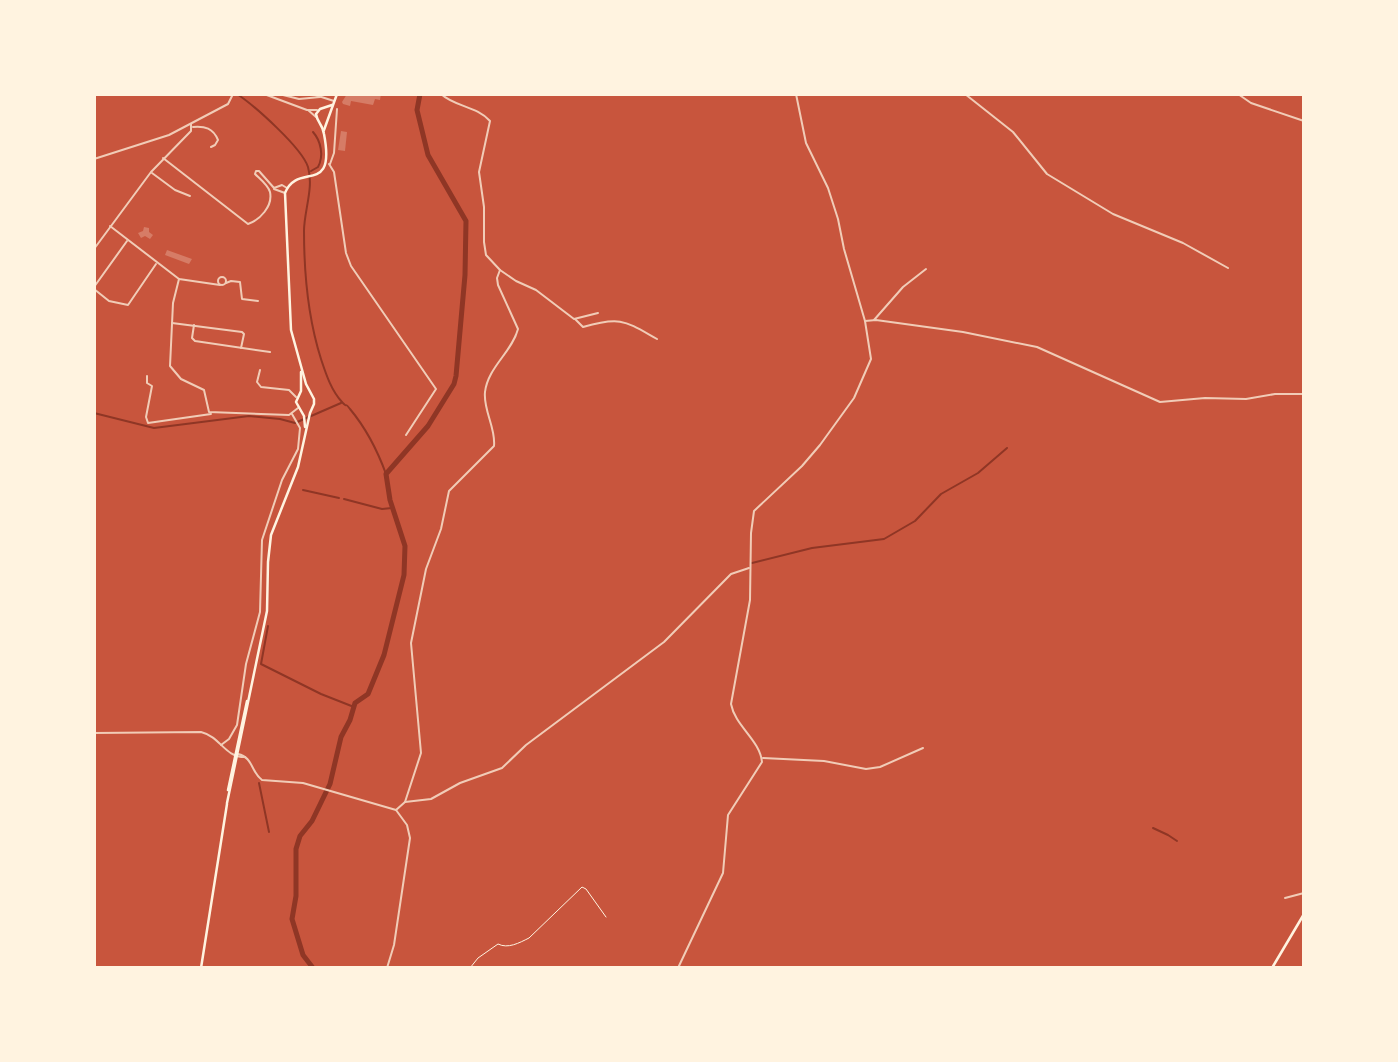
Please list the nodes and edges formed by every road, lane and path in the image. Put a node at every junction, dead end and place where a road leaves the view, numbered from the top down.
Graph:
1 (233, 94) edge
2 (264, 94) edge
3 (279, 94) edge
4 (312, 94) edge
5 (441, 94) edge
6 (796, 94) edge
7 (965, 94) edge
8 (1238, 94) edge
9 (337, 95) edge
10 (320, 97) junction
11 (334, 103) junction
12 (337, 108) dead end
13 (324, 109) junction
14 (307, 110) junction
15 (318, 110) junction
16 (316, 117) junction
17 (327, 118) junction
18 (337, 121) junction
19 (1304, 121) edge
20 (321, 122) junction
21 (192, 125) junction
22 (324, 130) junction
23 (211, 146) dead end
24 (163, 158) junction
25 (94, 159) edge
26 (328, 165) junction
27 (151, 172) junction
28 (274, 188) junction
29 (287, 188) junction
30 (285, 192) junction
31 (190, 196) dead end
32 (110, 226) junction
33 (128, 241) junction
34 (94, 248) edge
35 (156, 263) junction
36 (1228, 268) dead end
37 (926, 269) dead end
38 (500, 271) junction
39 (179, 279) junction
40 (226, 283) junction
41 (220, 285) junction
42 (94, 288) edge
43 (258, 301) dead end
44 (598, 313) dead end
45 (574, 319) junction
46 (865, 321) junction
47 (873, 321) junction
48 (171, 323) junction
49 (194, 325) junction
50 (657, 339) dead end
51 (241, 348) junction
52 (270, 352) dead end
53 (300, 365) junction
54 (260, 370) dead end
55 (147, 376) dead end
56 (310, 394) junction
57 (1304, 394) edge
58 (299, 396) junction
59 (298, 408) junction
60 (311, 409) junction
61 (302, 411) junction
62 (212, 414) junction
63 (292, 414) junction
64 (305, 433) junction
65 (406, 435) dead end
66 (750, 568) junction
67 (94, 733) edge
68 (221, 745) junction
69 (923, 748) dead end
70 (237, 756) junction
71 (761, 758) junction
72 (405, 802) junction
73 (396, 810) junction
74 (1304, 894) edge
75 (1285, 898) dead end
76 (1304, 914) edge
77 (606, 917) dead end
78 (201, 968) edge
79 (387, 968) edge
80 (470, 968) edge
81 (678, 968) edge
82 (1272, 968) edge

1 - 21 street
2 - 14 street
3 - 10 street
4 - 10 street
5 - 38 street
6 - 46 street
7 - 36 street
8 - 19 street
9 - 11 main road
10 - 11 street
11 - 13 main road
11 - 17 main road
12 - 18 street
13 - 15 main road
13 - 17 main road
14 - 15 street
14 - 16 street
15 - 16 main road
16 - 20 main road
17 - 18 street
17 - 20 main road
17 - 22 main road
18 - 26 street
20 - 22 main road
21 - 23 street
21 - 24 street
21 - 25 street
22 - 26 main road
24 - 27 street
24 - 28 street
26 - 29 main road
26 - 65 street
27 - 31 street
27 - 32 street
28 - 29 street
28 - 30 street
29 - 30 main road
30 - 53 main road
32 - 33 street
32 - 34 street
33 - 35 street
33 - 42 street
35 - 39 street
35 - 42 street
37 - 47 street
38 - 45 street
38 - 72 street
39 - 41 street
39 - 48 street
40 - 41 street
40 - 41 street
40 - 43 street
44 - 45 street
45 - 50 street
46 - 47 street
46 - 66 street
47 - 57 street
48 - 49 street
48 - 62 street
49 - 51 street
49 - 51 street
51 - 52 street
53 - 56 main road
53 - 58 main road
54 - 58 street
55 - 62 street
56 - 58 main road
56 - 60 main road
58 - 59 main road
59 - 61 main road
59 - 63 street
60 - 61 main road
60 - 64 main road
61 - 64 main road
62 - 63 street
63 - 68 street
64 - 70 main road
66 - 71 street
66 - 72 street
67 - 68 street
68 - 70 street
69 - 71 street
70 - 73 street
70 - 78 main road
71 - 81 street
72 - 73 street
73 - 79 street
74 - 75 street
76 - 82 main road
77 - 80 path

